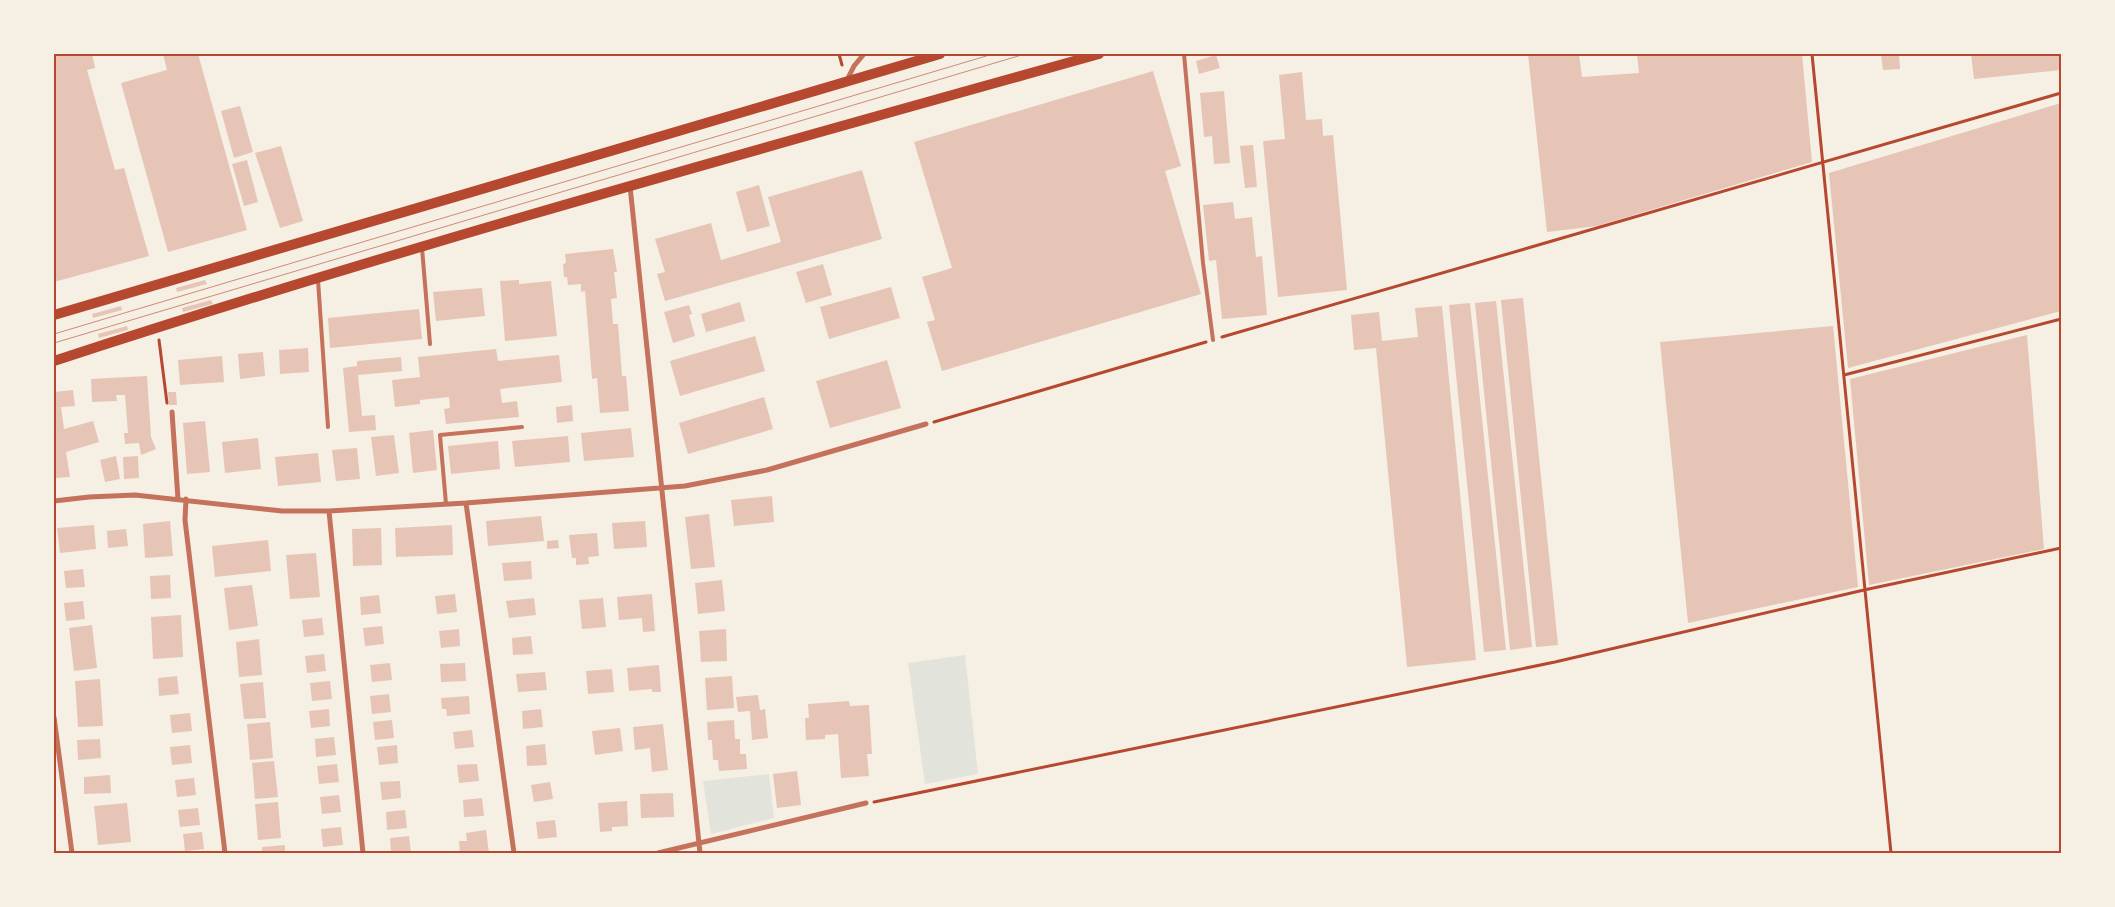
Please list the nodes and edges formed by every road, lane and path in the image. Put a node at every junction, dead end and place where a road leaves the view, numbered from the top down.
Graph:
1 (864, 54) edge
2 (940, 54) edge
3 (1099, 54) edge
4 (1184, 54) edge
5 (1812, 54) edge
6 (847, 81) junction
7 (2061, 93) edge
8 (1822, 163) junction
9 (630, 186) junction
10 (422, 246) junction
11 (318, 278) junction
12 (54, 315) edge
13 (2061, 319) edge
14 (158, 327) junction
15 (1213, 340) junction
16 (430, 344) dead end
17 (54, 361) edge
18 (1844, 375) junction
19 (172, 412) joint
20 (926, 424) joint
21 (328, 427) dead end
22 (522, 427) dead end
23 (662, 487) junction
24 (178, 498) junction
25 (186, 499) junction
26 (54, 501) edge
27 (466, 503) junction
28 (446, 504) junction
29 (329, 511) junction
30 (2061, 548) edge
31 (1864, 590) junction
32 (54, 717) edge
33 (866, 803) joint
34 (699, 844) junction
35 (72, 853) edge
36 (225, 853) edge
37 (363, 853) edge
38 (514, 853) edge
39 (658, 853) edge
40 (700, 853) edge
41 (1891, 853) edge

1 - 6 street
2 - 6 main road
3 - 9 main road
4 - 15 lane
5 - 8 path
6 - 12 main road
7 - 8 path
8 - 15 path
8 - 18 path
9 - 10 main road
9 - 23 street
10 - 11 main road
10 - 16 lane
11 - 14 main road
11 - 21 lane
13 - 18 path
14 - 17 main road
14 - 19 path
15 - 20 path
18 - 31 path
19 - 24 street
20 - 23 street
22 - 28 lane
23 - 27 street
23 - 34 street
24 - 25 street
24 - 26 street
25 - 29 street
25 - 36 street
27 - 28 street
27 - 38 street
28 - 29 street
29 - 37 street
30 - 31 path
31 - 33 path
31 - 41 path
32 - 35 street
33 - 34 street
34 - 39 street
34 - 40 street

